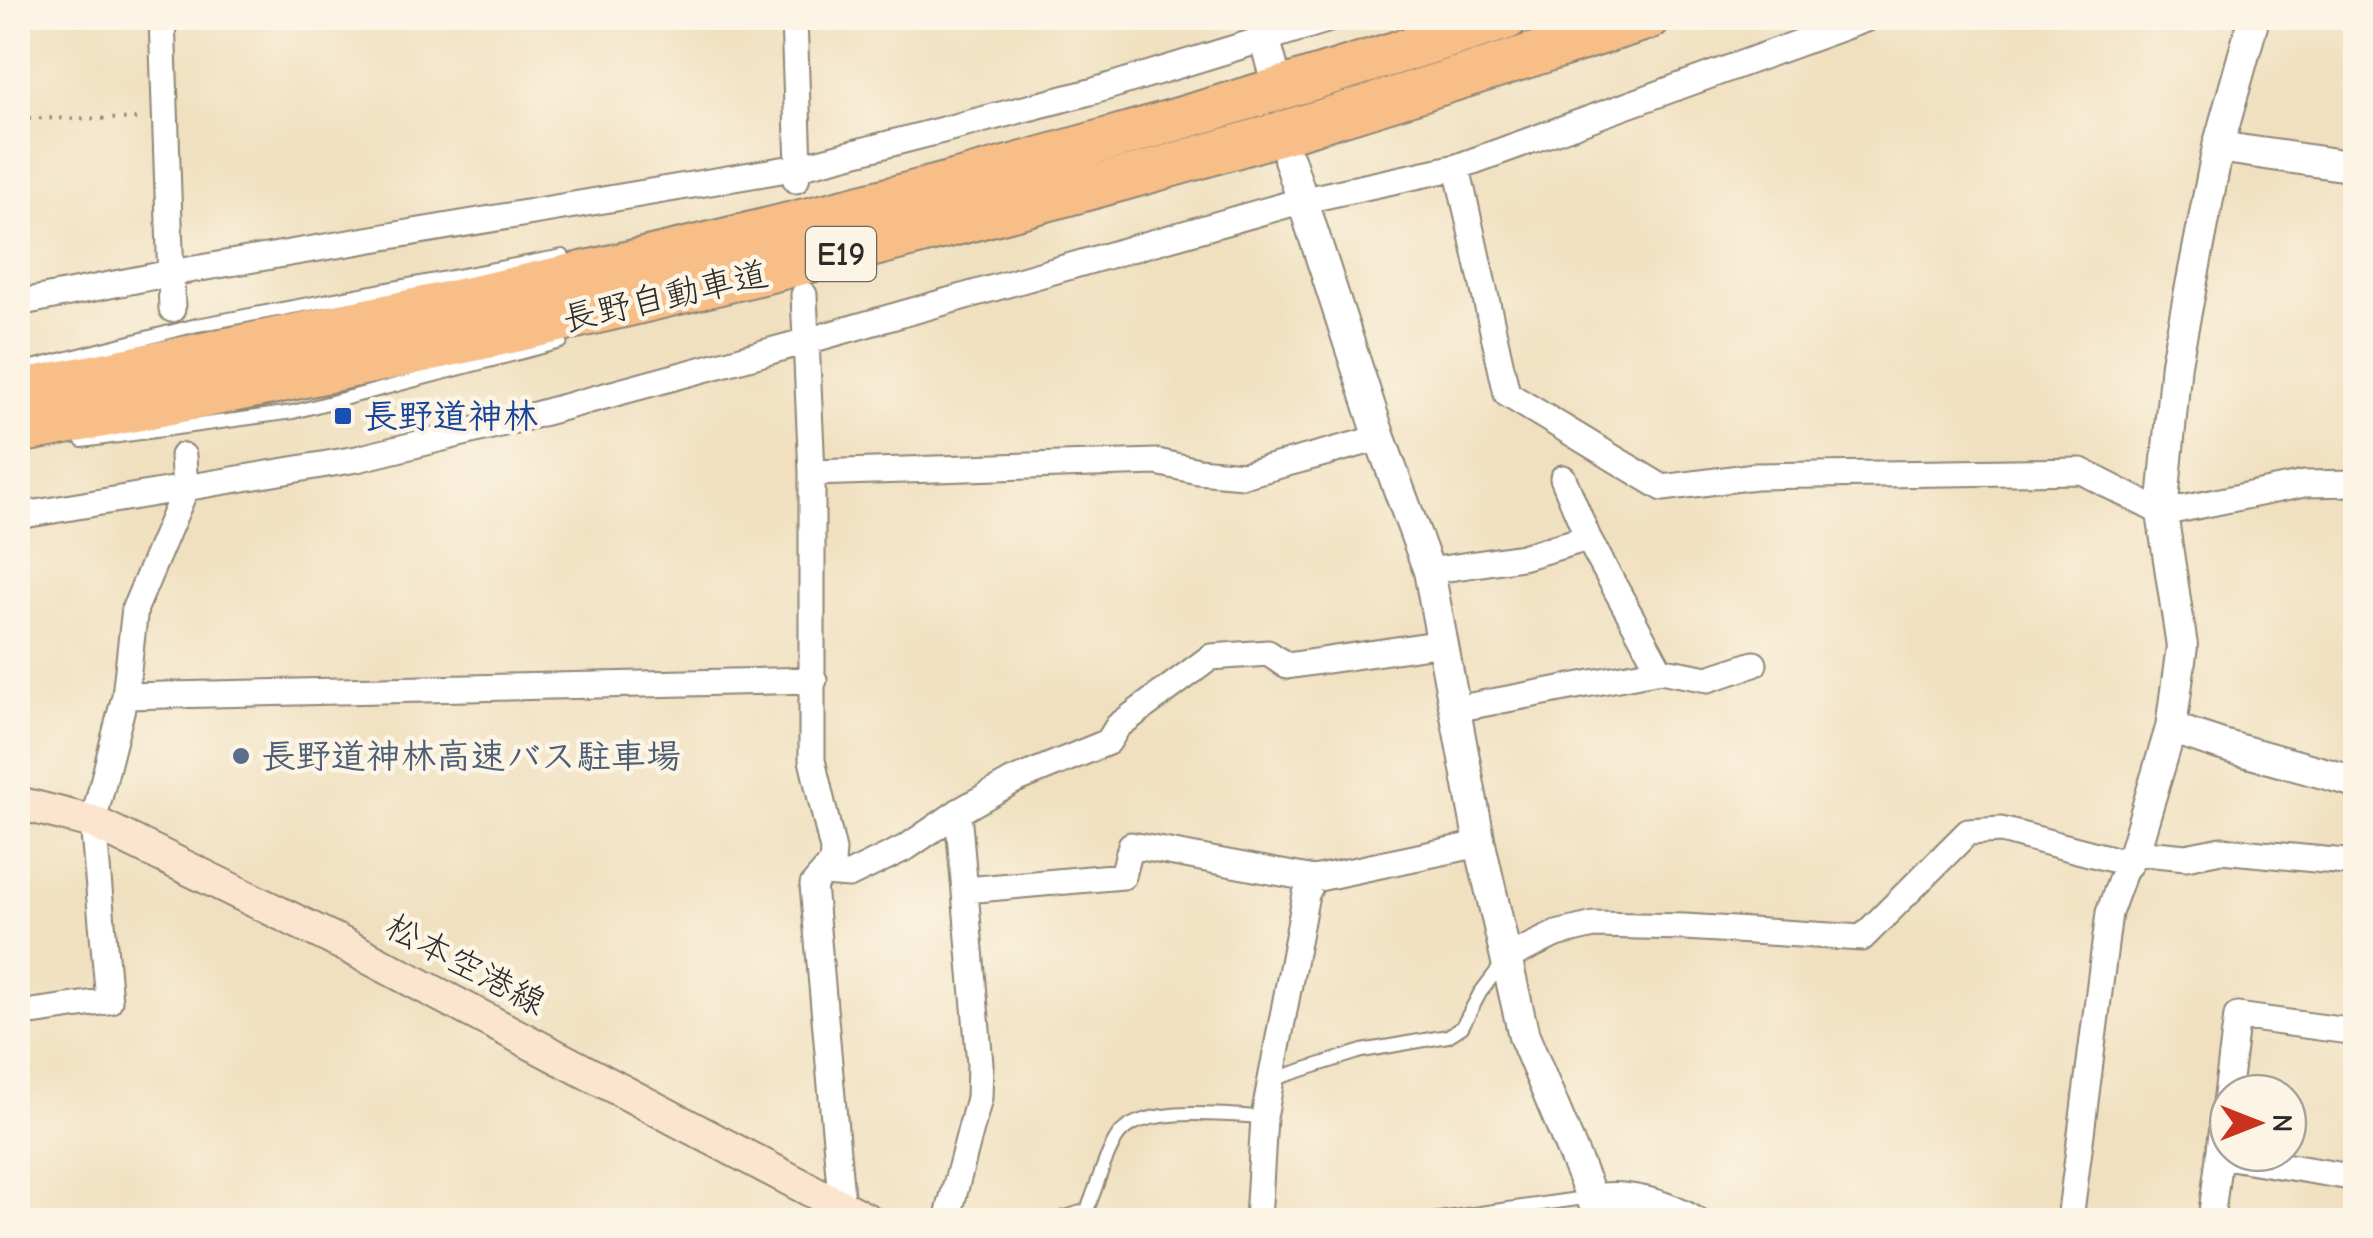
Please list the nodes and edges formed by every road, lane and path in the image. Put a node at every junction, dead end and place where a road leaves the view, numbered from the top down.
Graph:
1 (162, 18) edge
2 (794, 18) edge
3 (1333, 18) edge
4 (1507, 18) edge
5 (1649, 18) edge
6 (1792, 18) edge
7 (1868, 18) edge
8 (2254, 18) edge
9 (1267, 42) edge
10 (1801, 43) junction
11 (18, 118) edge
12 (167, 119) junction
13 (2218, 147) junction
14 (1289, 158) dead end
15 (1457, 167) junction
16 (2356, 167) edge
17 (797, 176) junction
18 (909, 193) junction
19 (1300, 201) junction
20 (738, 221) dead end
21 (864, 248) junction
22 (584, 252) dead end
23 (171, 273) junction
24 (804, 296) dead end
25 (713, 300) dead end
26 (18, 303) edge
27 (172, 308) dead end
28 (576, 338) dead end
29 (808, 341) junction
30 (18, 370) edge
31 (18, 391) edge
32 (18, 432) edge
33 (1380, 438) junction
34 (73, 442) dead end
35 (183, 456) dead end
36 (812, 473) junction
37 (1564, 478) dead end
38 (2356, 482) edge
39 (185, 490) junction
40 (2162, 514) junction
41 (18, 516) edge
42 (1588, 538) junction
43 (1429, 571) junction
44 (1442, 643) junction
45 (1754, 664) dead end
46 (1660, 670) junction
47 (814, 680) junction
48 (126, 696) junction
49 (1454, 709) junction
50 (2172, 728) junction
51 (2356, 782) edge
52 (18, 803) edge
53 (958, 812) junction
54 (93, 822) junction
55 (1480, 844) junction
56 (2130, 858) junction
57 (2356, 863) edge
58 (825, 874) junction
59 (1314, 879) junction
60 (966, 890) junction
61 (1506, 958) junction
62 (18, 1014) edge
63 (2356, 1032) edge
64 (2231, 1073) edge
65 (1271, 1080) junction
66 (1264, 1117) junction
67 (2308, 1170) edge
68 (2218, 1173) edge
69 (2356, 1178) edge
70 (1597, 1209) edge
71 (854, 1214) edge
72 (947, 1220) edge
73 (1056, 1220) edge
74 (1258, 1220) edge
75 (1432, 1220) edge
76 (1696, 1220) edge
77 (2070, 1220) edge
78 (2212, 1220) edge

1 - 12 street
2 - 17 street
3 - 9 street
4 - 18 highway, 長野自動車道 / E19
5 - 21 highway, 長野自動車道 / E19
6 - 10 street
7 - 10 street
8 - 13 street
9 - 17 street
10 - 15 street
11 - 12 path
12 - 23 street
13 - 16 street
13 - 40 street
14 - 19 street
15 - 19 street
15 - 40 street
17 - 23 street
18 - 20 lane
18 - 31 highway, 長野自動車道 / E19
19 - 29 street
19 - 33 street
21 - 25 lane
21 - 32 highway, 長野自動車道 / E19
22 - 30 lane
23 - 26 street
23 - 27 street
24 - 29 street
28 - 34 lane
29 - 36 street
29 - 39 street
33 - 36 street
33 - 43 street
35 - 39 street
36 - 47 street
37 - 42 street
38 - 40 street
39 - 41 street
39 - 48 street
40 - 50 street
42 - 43 street
42 - 46 street
43 - 44 street
44 - 49 street
44 - 53 street
45 - 46 street
46 - 49 street
47 - 48 street
47 - 58 street
48 - 54 street
49 - 55 street
50 - 51 street
50 - 56 street
52 - 54 main road, 松本空港線
53 - 58 street
53 - 60 street
54 - 62 street
54 - 71 main road, 松本空港線
55 - 59 street
55 - 61 street
56 - 57 street
56 - 61 street
56 - 77 street
58 - 71 street
59 - 60 street
59 - 65 street
60 - 72 street
61 - 65 lane
61 - 70 street
63 - 64 street
65 - 66 street
66 - 73 lane
66 - 74 street
67 - 69 street
68 - 78 street
70 - 75 lane
70 - 76 street

